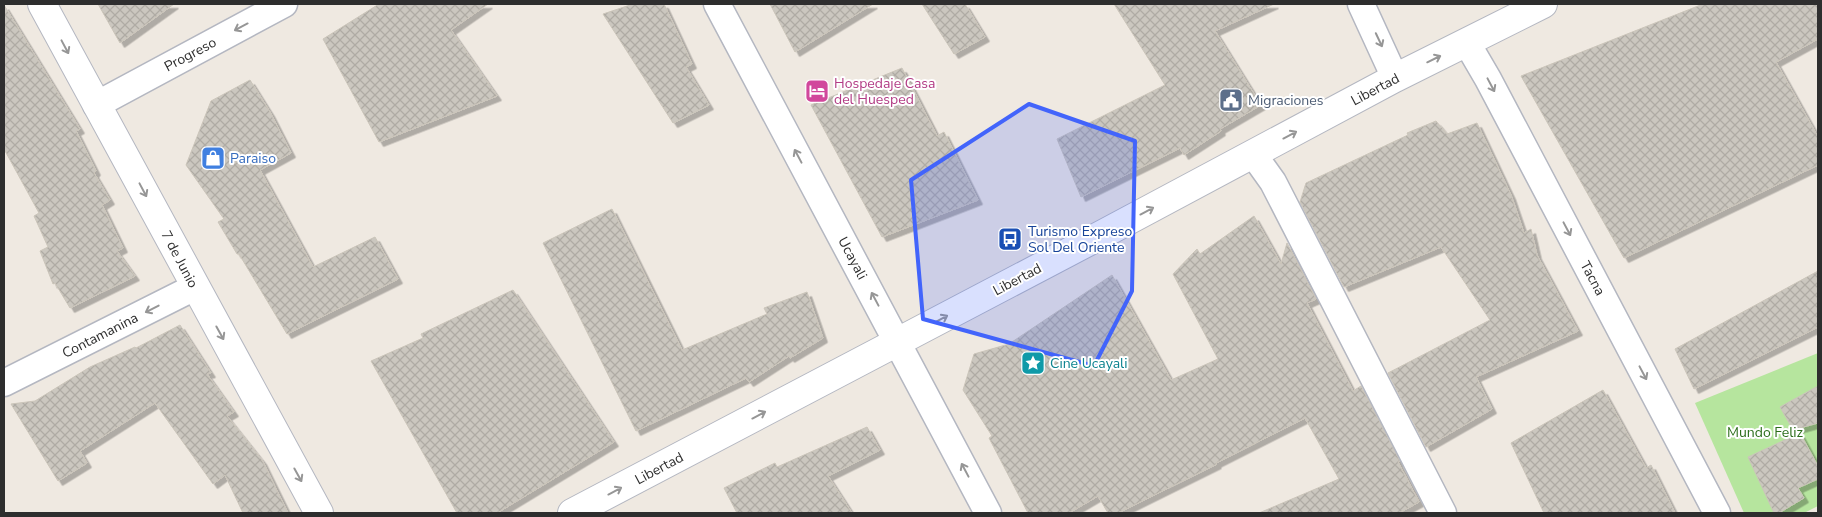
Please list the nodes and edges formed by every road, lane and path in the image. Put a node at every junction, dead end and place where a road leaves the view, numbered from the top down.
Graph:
1 (42, 4) edge
2 (284, 4) edge
3 (717, 4) edge
4 (1361, 4) edge
5 (1542, 4) edge
6 (1467, 43) junction
7 (1396, 78) junction
8 (96, 105) junction
9 (1254, 154) junction
10 (195, 287) junction
11 (898, 342) junction
12 (4, 383) edge
13 (319, 513) edge
14 (572, 513) edge
15 (988, 513) edge
16 (1444, 513) edge
17 (1717, 513) edge

1 -> 8 street, 7 de Junio
2 -> 8 street, Progreso
11 -> 3 street, Ucayali
4 -> 7 street
5 - 6 street, Libertad
7 -> 6 street, Libertad
6 -> 17 street, Tacna
9 -> 7 street, Libertad
8 -> 10 street, 7 de Junio
11 -> 9 street, Libertad
9 - 16 street
10 -> 12 street, Contamanina
10 -> 13 street, 7 de Junio
14 -> 11 street, Libertad
15 -> 11 street, Ucayali

